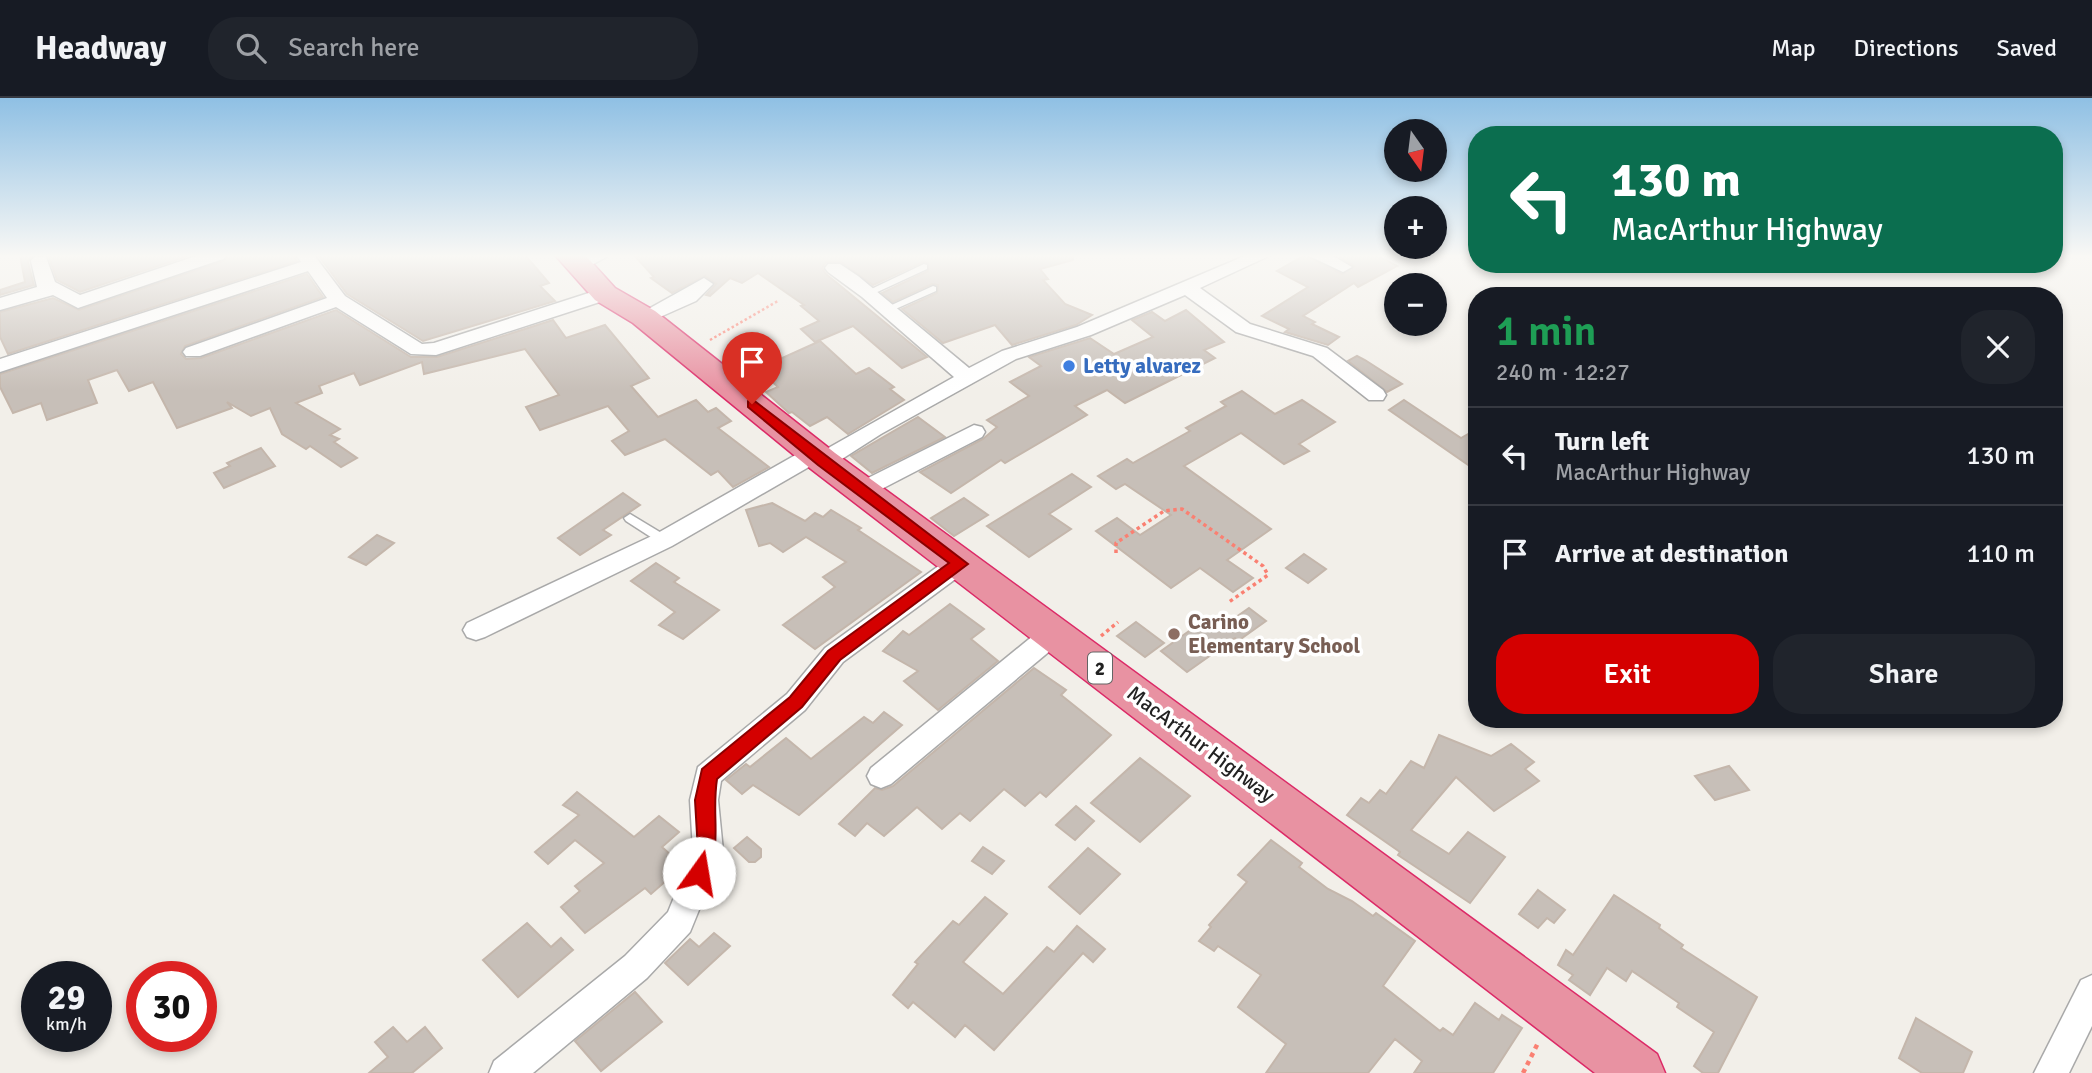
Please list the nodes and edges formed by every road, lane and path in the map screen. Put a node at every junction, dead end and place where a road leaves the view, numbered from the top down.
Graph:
1 (189, 300) edge
2 (334, 300) edge
3 (340, 300) edge
4 (524, 300) edge
5 (626, 300) edge
6 (683, 300) edge
7 (879, 300) edge
8 (907, 300) edge
9 (1158, 300) edge
10 (1205, 300) edge
11 (778, 301) dead end
12 (888, 309) junction
13 (644, 317) junction
14 (193, 352) dead end
15 (688, 352) junction
16 (0, 366) edge
17 (967, 377) junction
18 (1376, 395) dead end
19 (974, 432) dead end
20 (819, 458) junction
21 (862, 490) junction
22 (630, 518) dead end
23 (664, 540) junction
24 (1115, 553) dead end
25 (960, 564) junction
26 (1229, 602) dead end
27 (476, 630) dead end
28 (1054, 633) junction
29 (881, 775) dead end
30 (2092, 992) edge
31 (506, 1073) edge
32 (1638, 1073) edge
33 (2051, 1073) edge

1 - 16 street
2 - 14 street
3 - 4 street
5 - 13 highway, MacArthur Highway / 2
6 - 13 street
7 - 12 street
8 - 12 lane
9 - 17 street
10 - 18 street
11 - 15 path
12 - 17 street
13 - 15 highway, MacArthur Highway / 2
15 - 20 highway, MacArthur Highway / 2
17 - 20 street
19 - 21 street
20 - 21 highway, MacArthur Highway / 2
20 - 23 street
21 - 25 highway, MacArthur Highway / 2
22 - 23 lane
23 - 27 street
24 - 26 path
25 - 28 highway, MacArthur Highway / 2
25 - 31 street
28 - 29 street
28 - 32 highway, MacArthur Highway / 2
30 - 33 street

